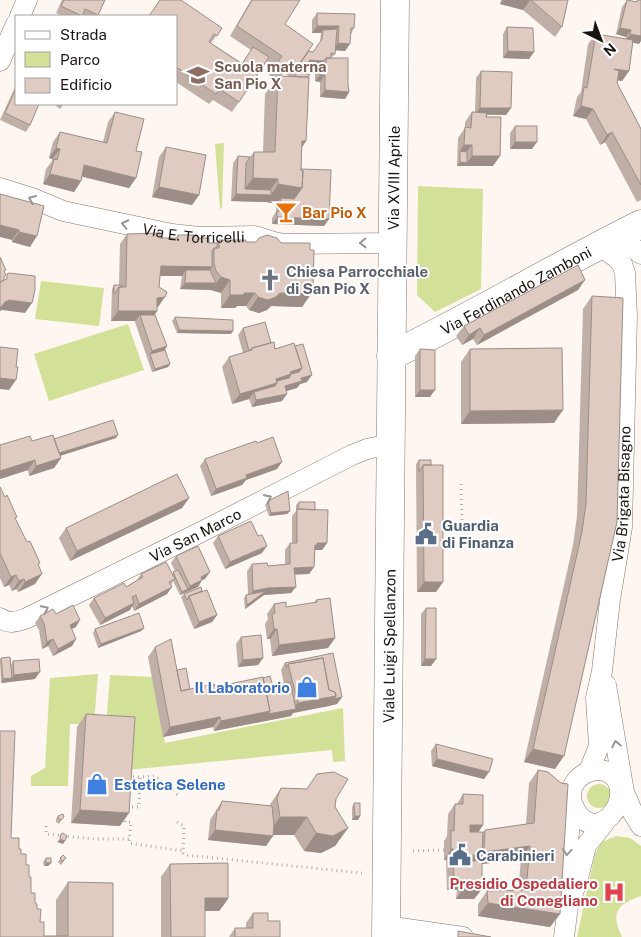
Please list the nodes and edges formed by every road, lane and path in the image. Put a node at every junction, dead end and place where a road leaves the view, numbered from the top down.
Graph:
1 (27, 0) edge
2 (395, 0) edge
3 (20, 15) edge
4 (15, 26) edge
5 (0, 61) edge
6 (0, 188) edge
7 (619, 235) edge
8 (392, 243) junction
9 (641, 254) edge
10 (641, 284) edge
11 (627, 316) junction
12 (391, 356) junction
13 (390, 444) junction
14 (461, 484) dead end
15 (462, 522) dead end
16 (0, 618) edge
17 (602, 671) junction
18 (589, 771) junction
19 (122, 776) edge
20 (140, 777) junction
21 (624, 792) junction
22 (180, 796) dead end
23 (572, 804) junction
24 (177, 822) dead end
25 (608, 822) junction
26 (46, 826) dead end
27 (641, 826) edge
28 (130, 839) junction
29 (444, 850) dead end
30 (183, 851) junction
31 (413, 851) dead end
32 (362, 872) dead end
33 (568, 906) junction
34 (386, 931) edge
35 (463, 937) edge
36 (564, 937) edge

1 - 3 street
2 - 8 street, Via XVIII Aprile
4 - 5 street
8 -> 6 street, Via E. Torricelli
7 - 9 street
7 - 11 street, Via Brigata Bisagno
7 - 12 street, Via Ferdinando Zamboni
8 - 12 street, Via XVIII Aprile
10 - 11 street, Via Brigata Bisagno
11 - 17 street, Via Brigata Bisagno
12 - 13 street, Viale Luigi Spellanzon
16 -> 13 street, Via San Marco
13 - 34 street, Viale Luigi Spellanzon
14 - 15 path
17 - 18 street, Via Brigata Bisagno
21 -> 17 street, Via Brigata Bisagno
18 - 21 street
18 - 23 street
19 - 20 path
20 - 22 path
20 - 28 path
21 - 25 street
21 - 27 street
23 - 25 street
23 -> 33 street
24 - 30 path
25 - 27 street
25 - 33 street
26 - 28 path
28 - 30 path
29 - 31 path
30 - 32 path
33 - 36 street
34 - 35 street

